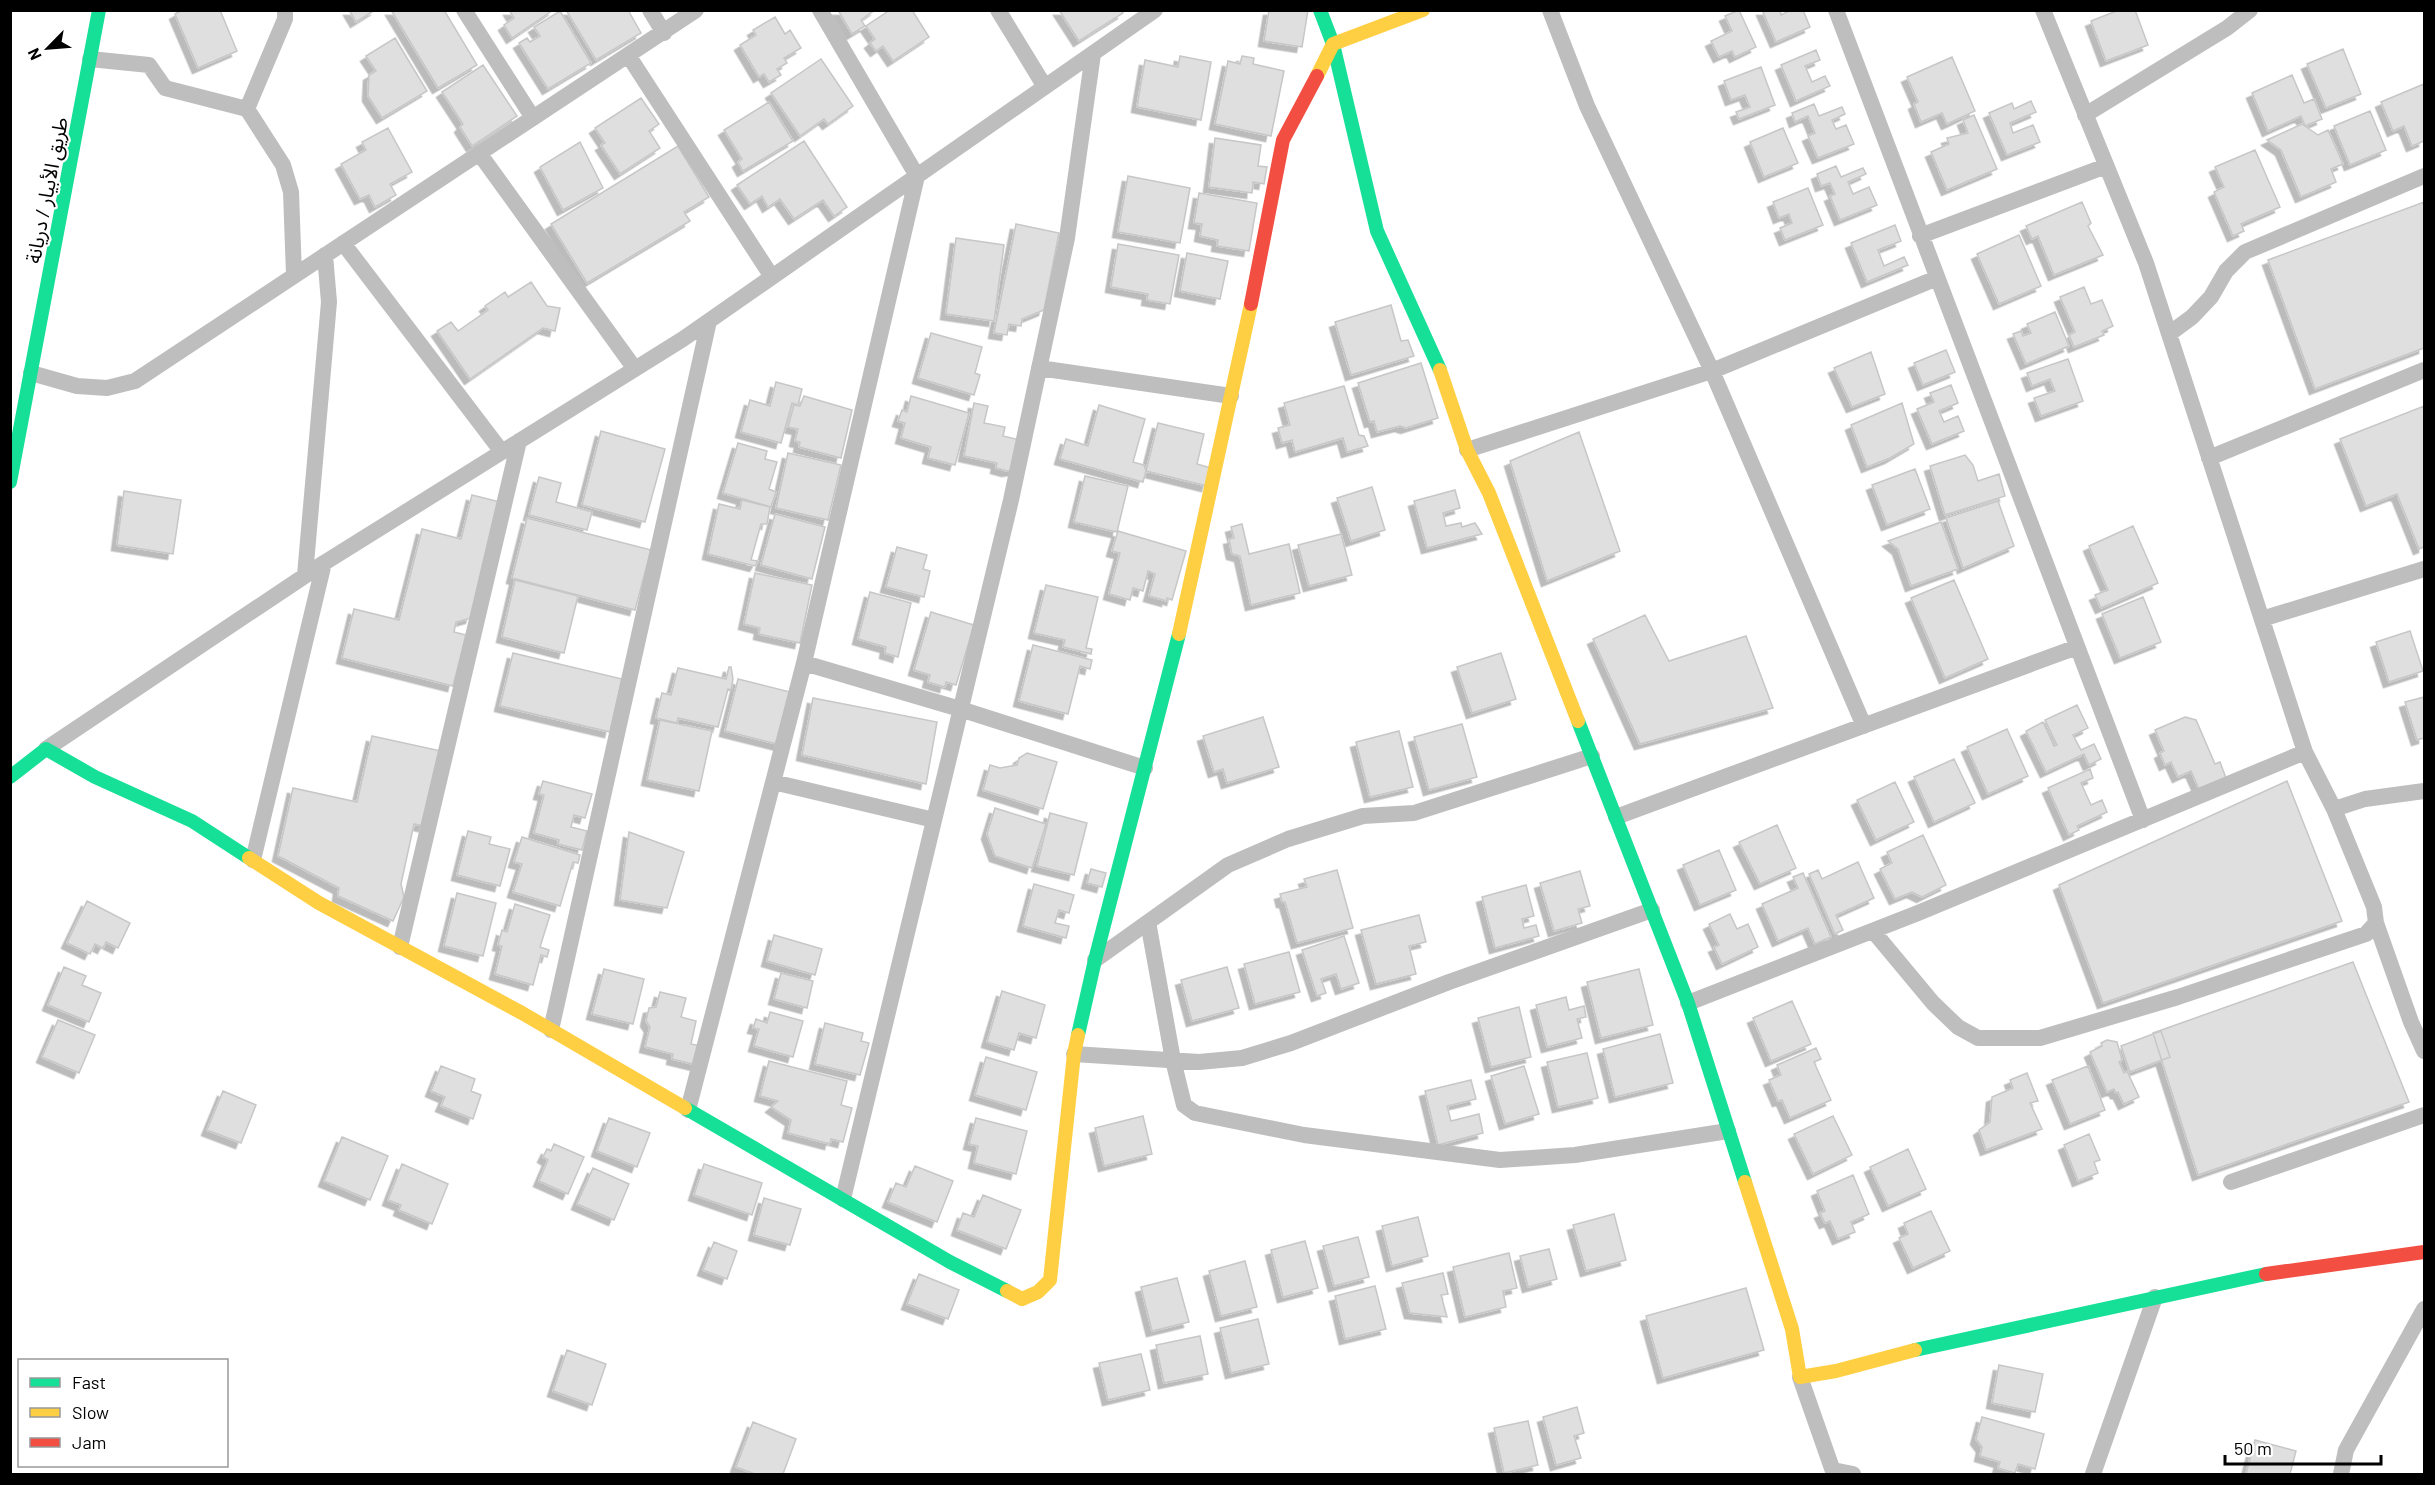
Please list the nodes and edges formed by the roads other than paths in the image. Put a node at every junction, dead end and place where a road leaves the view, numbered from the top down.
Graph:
1 (99, 10) edge
2 (285, 10) edge
3 (464, 10) edge
4 (650, 10) edge
5 (696, 10) edge
6 (820, 10) edge
7 (998, 10) edge
8 (1155, 10) edge
9 (1320, 10) edge
10 (1423, 10) edge
11 (1550, 10) edge
12 (1836, 10) edge
13 (2043, 10) edge
14 (2250, 10) edge
15 (663, 33) junction
16 (1333, 44) junction
17 (1093, 54) junction
18 (628, 55) junction
19 (90, 59) junction
20 (1045, 87) junction
21 (247, 108) junction
22 (2085, 115) junction
23 (533, 118) junction
24 (479, 153) junction
25 (2106, 166) junction
26 (917, 176) junction
27 (2424, 176) edge
28 (1920, 236) junction
29 (343, 243) junction
30 (325, 255) junction
31 (294, 275) junction
32 (772, 277) junction
33 (1937, 278) junction
34 (710, 321) junction
35 (2169, 334) junction
36 (1039, 368) junction
37 (635, 369) junction
38 (1712, 370) junction
39 (2424, 370) edge
40 (31, 373) junction
41 (1231, 396) junction
42 (519, 441) junction
43 (1467, 450) junction
44 (502, 452) junction
45 (2209, 458) junction
46 (10, 482) edge
47 (324, 563) junction
48 (2424, 569) edge
49 (305, 575) junction
50 (2262, 619) junction
51 (2077, 648) junction
52 (804, 663) junction
53 (960, 709) junction
54 (1864, 726) junction
55 (46, 749) junction
56 (2305, 752) junction
57 (1592, 756) junction
58 (1145, 768) junction
59 (10, 777) edge
60 (773, 782) junction
61 (2424, 791) edge
62 (2334, 809) junction
63 (1616, 817) junction
64 (934, 820) junction
65 (2143, 820) junction
66 (253, 860) junction
67 (1652, 910) junction
68 (1148, 922) junction
69 (2376, 923) junction
70 (1873, 931) junction
71 (400, 947) junction
72 (1095, 960) junction
73 (1688, 1003) junction
74 (551, 1030) junction
75 (2424, 1051) edge
76 (1074, 1054) junction
77 (1173, 1060) junction
78 (688, 1110) junction
79 (2424, 1115) edge
80 (1728, 1131) junction
81 (2230, 1182) dead end
82 (843, 1199) junction
83 (2424, 1252) edge
84 (2155, 1297) junction
85 (2424, 1310) edge
86 (1800, 1377) junction
87 (1834, 1472) edge
88 (1853, 1474) edge
89 (2092, 1474) edge
90 (2341, 1474) edge

1 - 19 street, طريق الأبيار / دريانة
2 - 21 street
3 - 23 street
4 - 15 street
5 - 15 street
6 - 26 street
7 - 20 street
8 - 17 street
9 - 16 street
10 - 16 street
11 - 38 street
12 - 28 street
13 - 22 street
14 - 22 street
15 - 18 street
16 - 41 street
16 - 43 street
17 - 20 street
17 - 36 street
18 - 23 street
18 - 32 street
19 - 21 street
19 - 40 street, طريق الأبيار / دريانة
20 - 26 street
21 - 31 street
22 - 25 street
23 - 24 street
24 - 29 street
24 - 37 street
25 - 28 street
25 - 35 street
26 - 32 street
26 - 52 street
27 - 35 street
28 - 33 street
29 - 30 street
29 - 44 street
30 - 31 street
30 - 49 street
31 - 40 street
32 - 34 street
33 - 38 street
33 - 51 street
34 - 37 street
34 - 74 street
35 - 45 street
36 - 41 street
36 - 53 street
37 - 42 street
38 - 43 street
38 - 54 street
39 - 45 street
40 - 46 street, طريق الأبيار / دريانة
41 - 58 street
42 - 44 street
42 - 71 street
43 - 57 street
44 - 47 street
45 - 50 street
47 - 49 street
47 - 66 street
48 - 50 street
49 - 55 street
50 - 56 street
51 - 54 street
51 - 65 street
52 - 53 street
52 - 60 street
53 - 58 street
53 - 64 street
54 - 63 street
55 - 59 street
55 - 66 street
56 - 62 street
56 - 65 street
57 - 63 street
57 - 68 street
58 - 72 street
60 - 64 street
60 - 78 street
61 - 62 street
62 - 69 street
63 - 67 street
64 - 82 street
65 - 70 street
66 - 71 street
67 - 73 street
67 - 77 street
68 - 72 street
68 - 77 street
69 - 70 street
69 - 75 street
70 - 73 street
71 - 74 street
72 - 76 street
73 - 80 street
74 - 78 street
76 - 77 street
76 - 82 street
77 - 80 street
78 - 82 street
79 - 81 street
80 - 86 street
83 - 84 street
84 - 86 street
84 - 89 street
85 - 90 street
86 - 87 street
87 - 88 street

